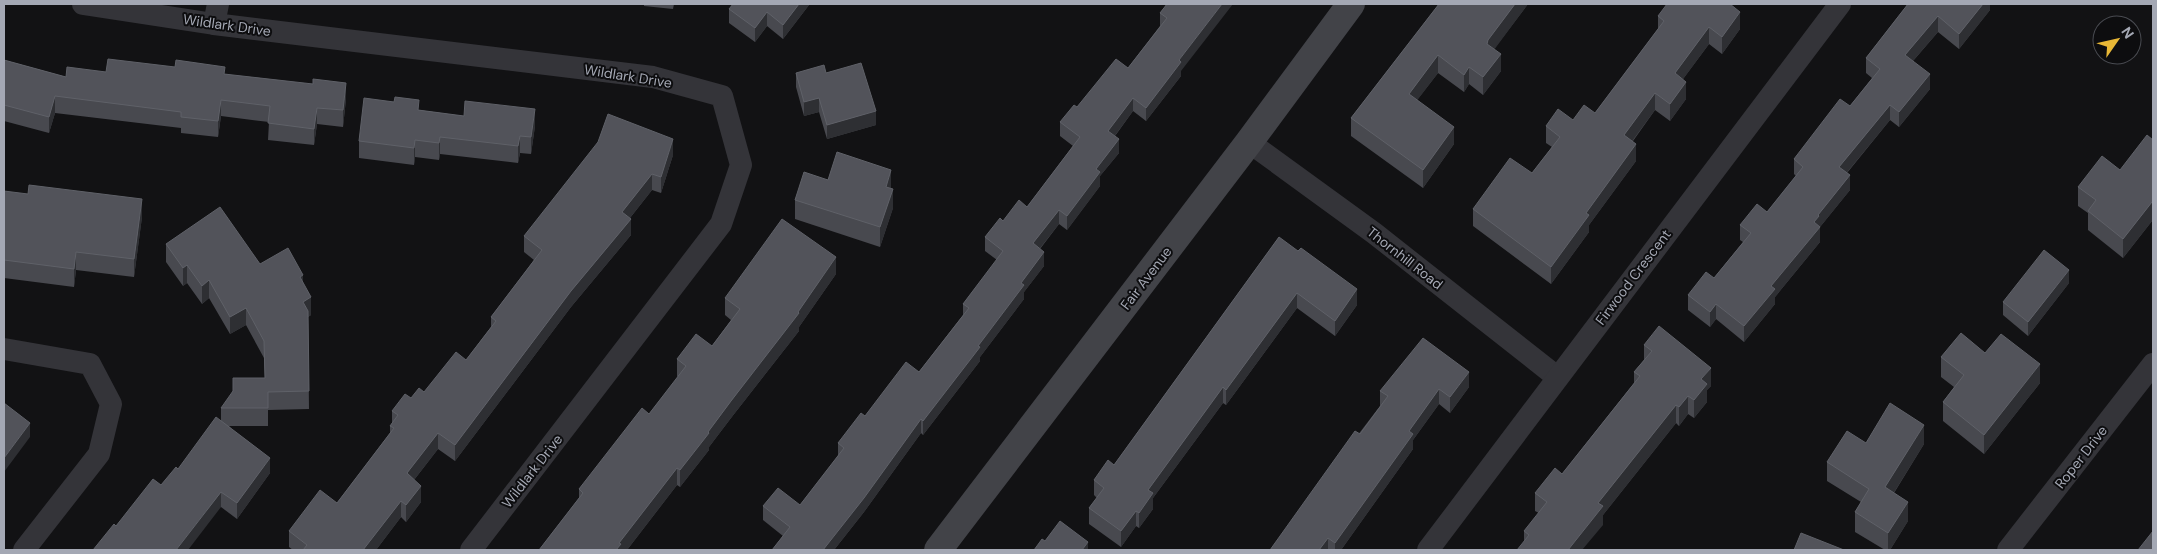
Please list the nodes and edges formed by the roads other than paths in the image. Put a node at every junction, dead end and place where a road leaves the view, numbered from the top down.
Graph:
1 (83, 4) edge
2 (1351, 4) edge
3 (1840, 4) edge
4 (216, 14) edge
5 (1250, 142) junction
6 (4, 349) edge
7 (2153, 364) edge
8 (1557, 377) junction
9 (24, 550) edge
10 (471, 550) edge
11 (938, 550) edge
12 (1428, 550) edge
13 (2008, 550) edge

1 - 4 street, Wildlark Drive
2 - 5 street, Fair Avenue
3 - 8 street, Firwood Crescent
4 - 10 street, Wildlark Drive
5 - 8 street, Thornhill Road
5 - 11 street, Fair Avenue
6 - 9 street
7 - 13 street, Roper Drive
8 - 12 street, Firwood Crescent

